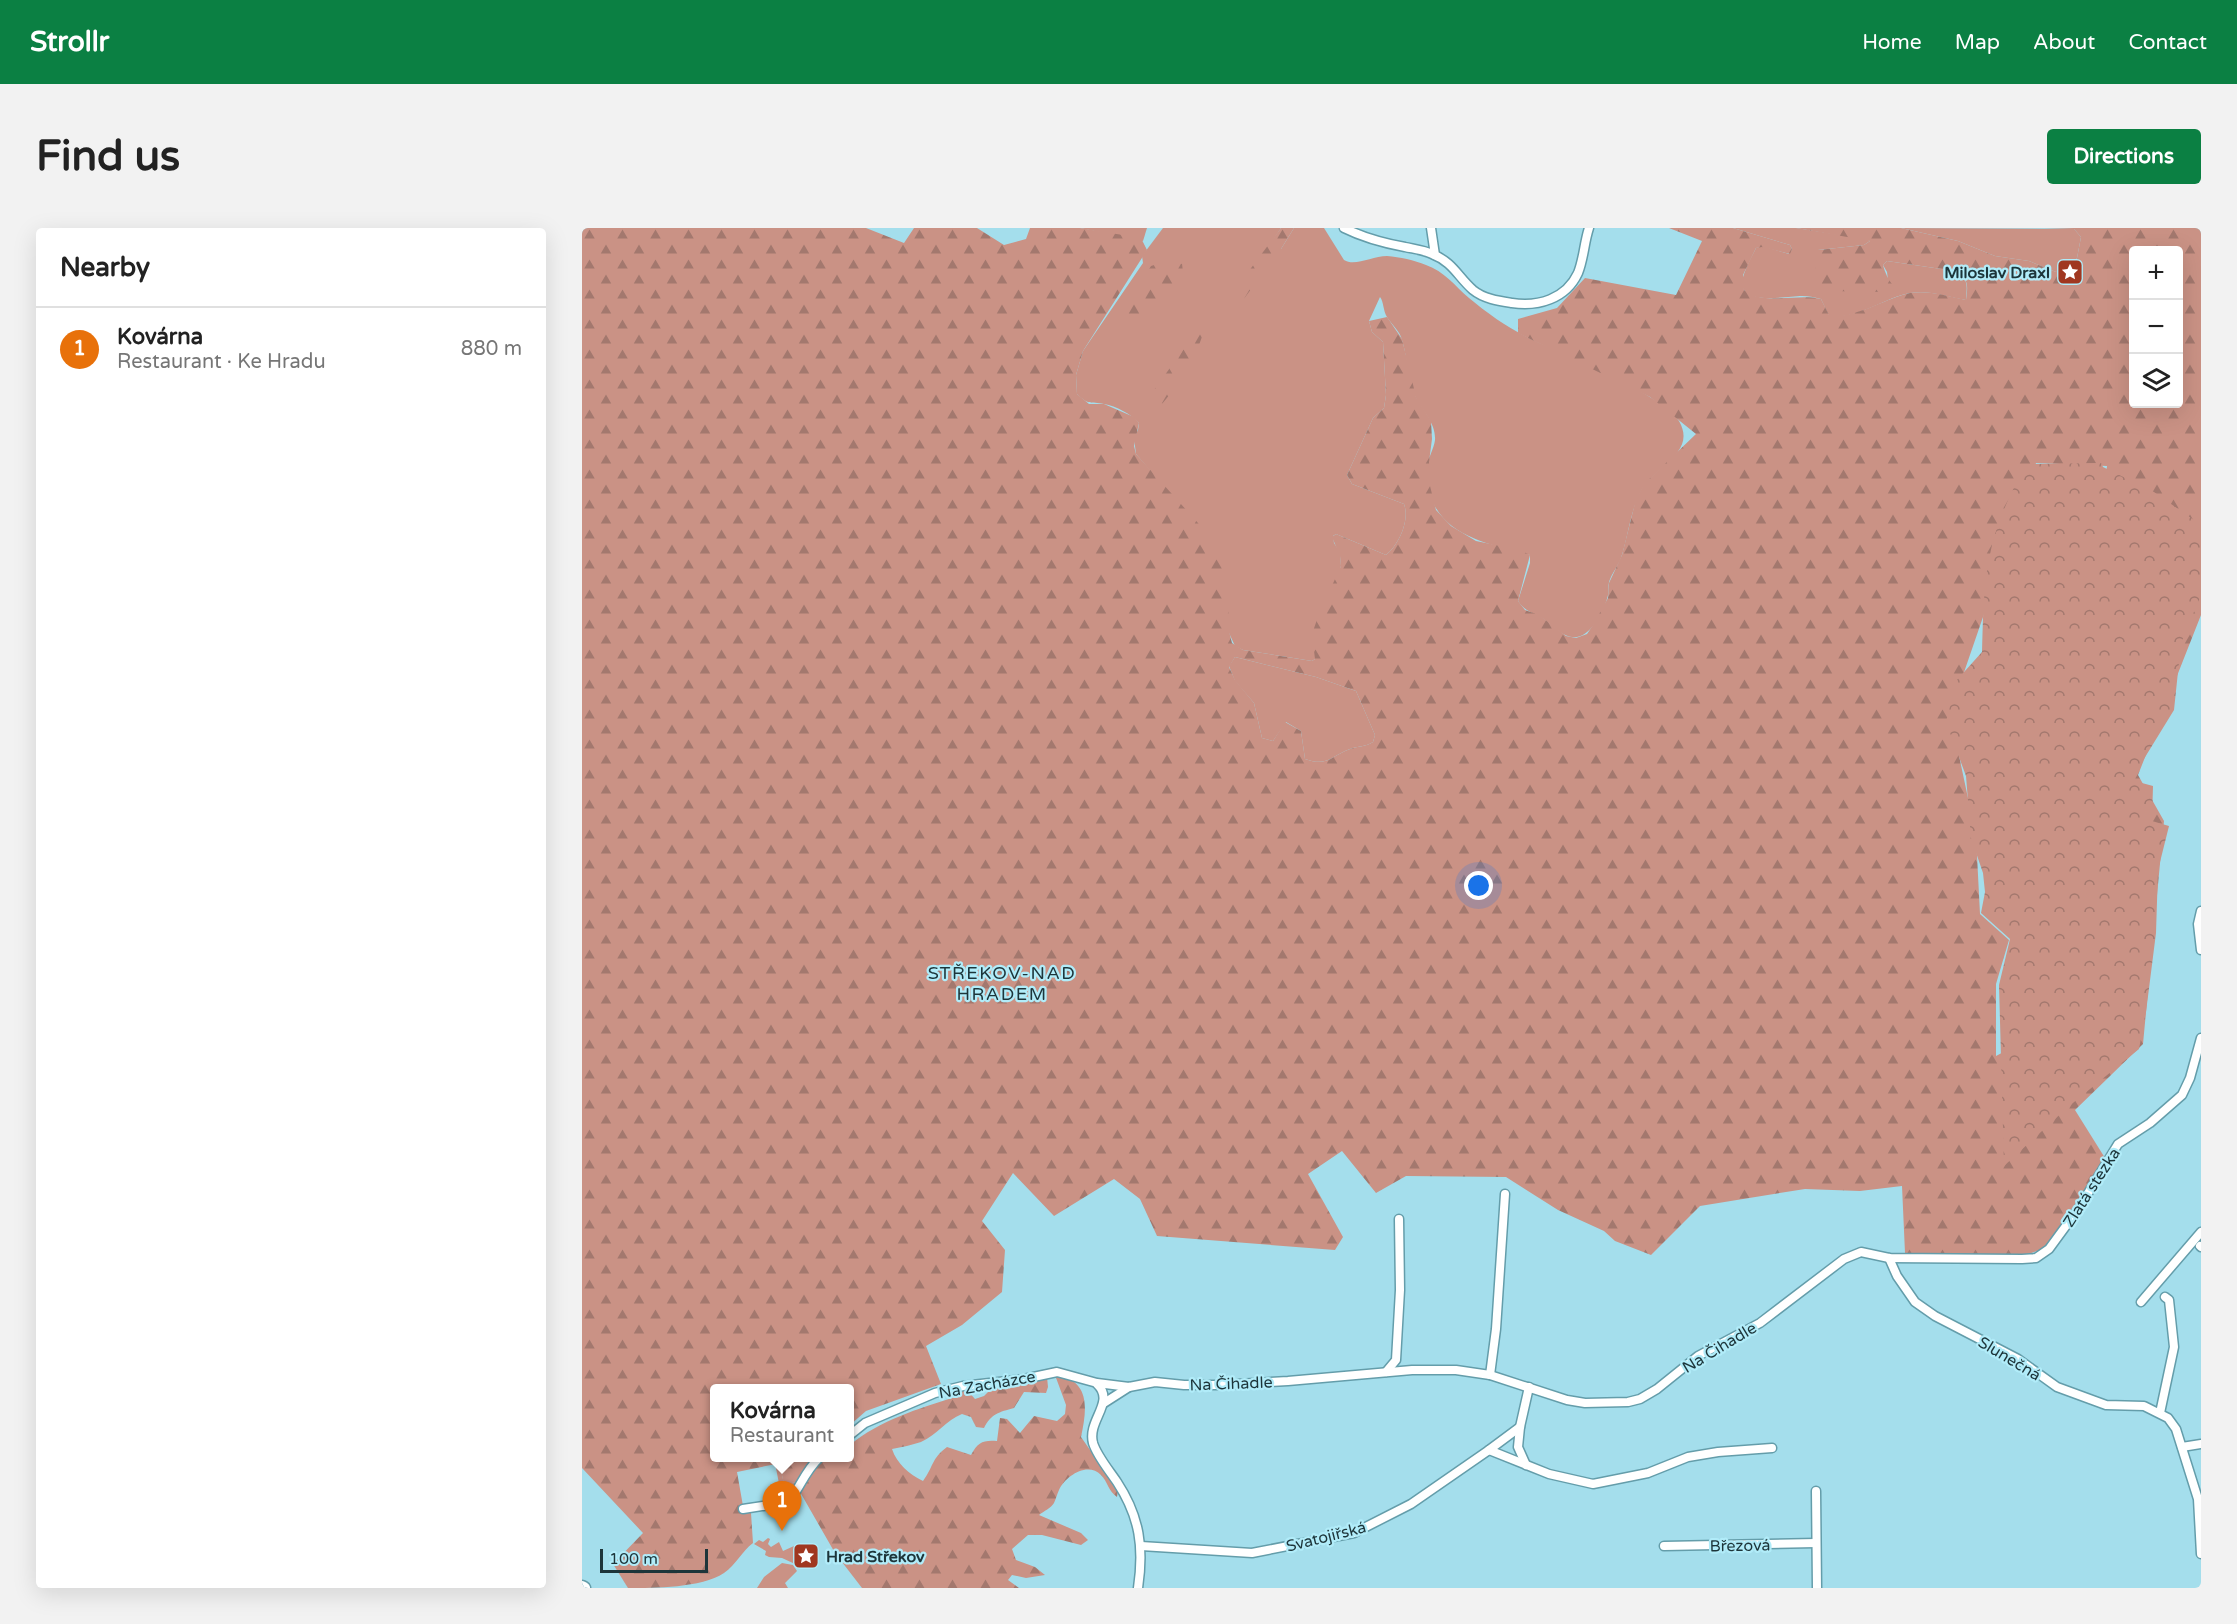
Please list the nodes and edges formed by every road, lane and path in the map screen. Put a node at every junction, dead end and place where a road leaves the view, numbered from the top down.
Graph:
1 (1344, 228) edge
2 (1431, 228) edge
3 (1589, 228) edge
4 (1435, 255) junction
5 (2201, 911) edge
6 (2201, 950) edge
7 (2201, 1038) edge
8 (1505, 1194) dead end
9 (1399, 1219) dead end
10 (2201, 1232) edge
11 (2043, 1255) joint
12 (1889, 1258) junction
13 (2165, 1297) dead end
14 (2141, 1302) dead end
15 (1386, 1372) junction
16 (1490, 1375) junction
17 (1097, 1383) junction
18 (1113, 1385) joint
19 (1129, 1387) junction
20 (1529, 1387) junction
21 (1104, 1403) junction
22 (2160, 1413) junction
23 (1520, 1427) junction
24 (854, 1431) edge
25 (2201, 1444) edge
26 (2182, 1447) junction
27 (1772, 1448) dead end
28 (1489, 1450) junction
29 (814, 1462) edge
30 (1526, 1465) junction
31 (1816, 1491) dead end
32 (743, 1509) dead end
33 (1816, 1543) junction
34 (1141, 1546) junction
35 (1664, 1546) dead end
36 (2201, 1554) edge
37 (1137, 1588) edge
38 (1817, 1588) edge

1 - 4 street
2 - 4 street
3 - 4 street
5 - 6 street
7 - 11 street, Zlatá stezka
8 - 16 street
9 - 15 street
10 - 14 street
11 - 12 street, Na Čihadle
12 - 20 street, Na Čihadle
12 - 22 street, Slunečná
13 - 22 street
15 - 16 street, Na Čihadle
15 - 19 street, Na Čihadle
16 - 20 street, Na Čihadle
17 - 18 street, Na Zacházce
17 - 21 street
17 - 24 street, Na Zacházce
18 - 19 street, Na Čihadle
19 - 21 street
20 - 23 street
21 - 34 street
22 - 26 street
23 - 28 street, Svatojiřská
23 - 30 street
25 - 26 street
26 - 36 street
27 - 30 street
28 - 30 street
28 - 34 street, Svatojiřská
29 - 32 street
31 - 33 street
33 - 35 street, Březová
33 - 38 street
34 - 37 street

